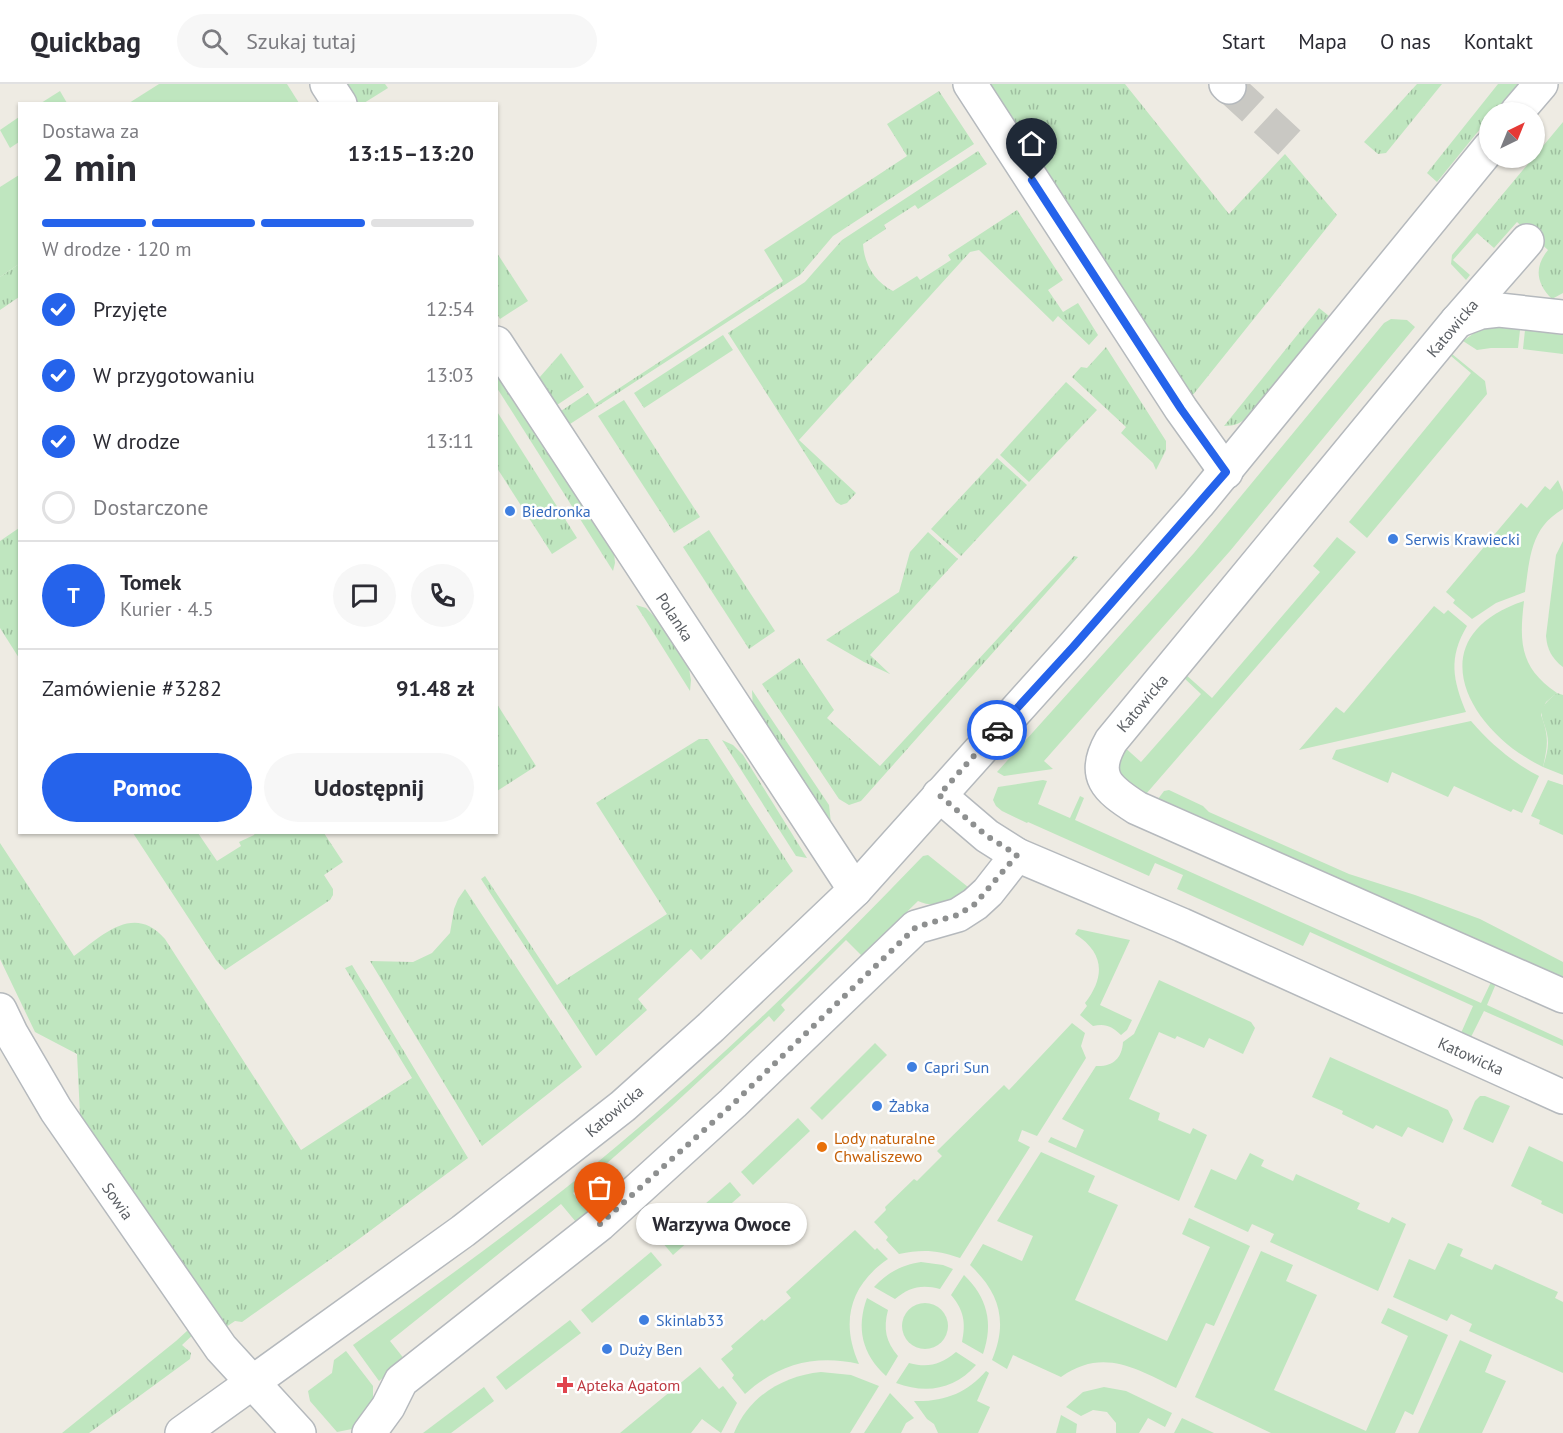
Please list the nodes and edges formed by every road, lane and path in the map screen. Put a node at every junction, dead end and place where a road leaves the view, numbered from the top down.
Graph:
1 (327, 84) edge
2 (970, 84) edge
3 (1541, 84) edge
4 (339, 102) edge
5 (1526, 102) edge
6 (1479, 161) edge
7 (1527, 241) dead end
8 (1563, 317) edge
9 (1457, 321) junction
10 (498, 346) edge
11 (1226, 472) junction
12 (939, 795) junction
13 (1017, 855) junction
14 (855, 890) junction
15 (1563, 996) edge
16 (0, 1010) edge
17 (1563, 1097) edge
18 (251, 1383) junction
19 (182, 1433) edge
20 (299, 1433) edge
21 (369, 1433) edge

1 - 4 street
2 - 11 street
3 - 5 street
6 - 11 street, Katowicka
7 - 9 street, Katowicka
8 - 9 street
9 - 15 street, Katowicka
10 - 14 street, Polanka
11 - 12 street, Katowicka
12 - 13 street, Katowicka
12 - 14 street, Katowicka
13 - 17 street, Katowicka
13 - 21 street
14 - 18 street, Katowicka
16 - 18 street, Sowia
18 - 19 street, Katowicka
18 - 20 street

